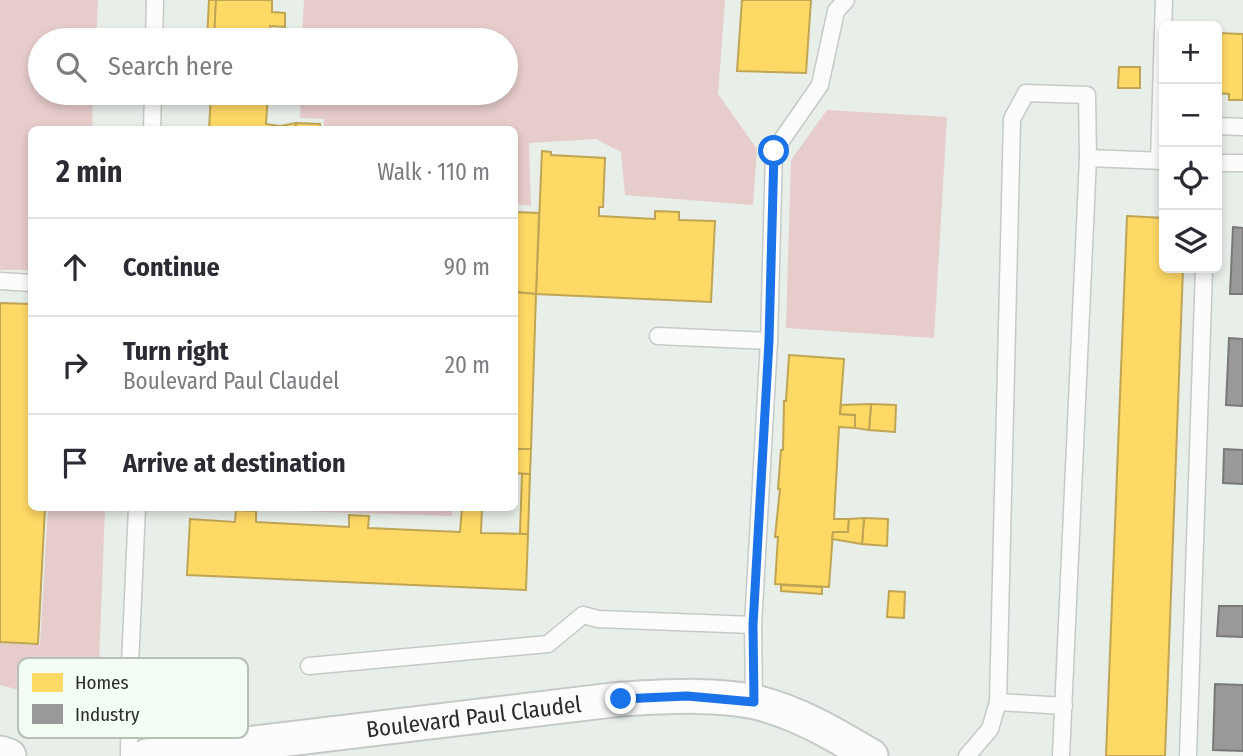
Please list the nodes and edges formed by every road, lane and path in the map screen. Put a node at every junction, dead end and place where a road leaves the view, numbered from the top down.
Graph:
1 (155, 0) edge
2 (846, 0) edge
3 (1164, 0) edge
4 (154, 28) edge
5 (153, 105) edge
6 (152, 126) edge
7 (1222, 126) edge
8 (1243, 127) edge
9 (1162, 147) edge
10 (1088, 158) junction
11 (1159, 161) edge
12 (1222, 163) edge
13 (1243, 163) edge
14 (1204, 273) edge
15 (0, 281) edge
16 (28, 283) edge
17 (658, 336) dead end
18 (769, 341) junction
19 (137, 511) edge
20 (753, 625) junction
21 (130, 658) edge
22 (309, 666) dead end
23 (754, 702) junction
24 (998, 702) junction
25 (1064, 706) junction
26 (129, 738) edge
27 (0, 753) edge
28 (9, 756) edge
29 (129, 756) edge
30 (147, 756) edge
31 (871, 756) edge
32 (967, 756) edge
33 (1061, 756) edge
34 (1188, 756) edge

1 - 4 lane
2 - 18 lane
3 - 9 lane
5 - 6 lane
7 - 8 lane
10 - 11 lane
10 - 24 lane
10 - 25 lane
12 - 13 lane
14 - 34 lane
15 - 16 lane
17 - 18 lane
18 - 20 lane
19 - 21 lane
20 - 22 lane
20 - 23 lane
23 - 30 street, Boulevard Paul Claudel
23 - 31 street, Boulevard Paul Claudel
24 - 25 lane
24 - 32 lane
25 - 33 lane
26 - 29 lane
27 - 28 street

